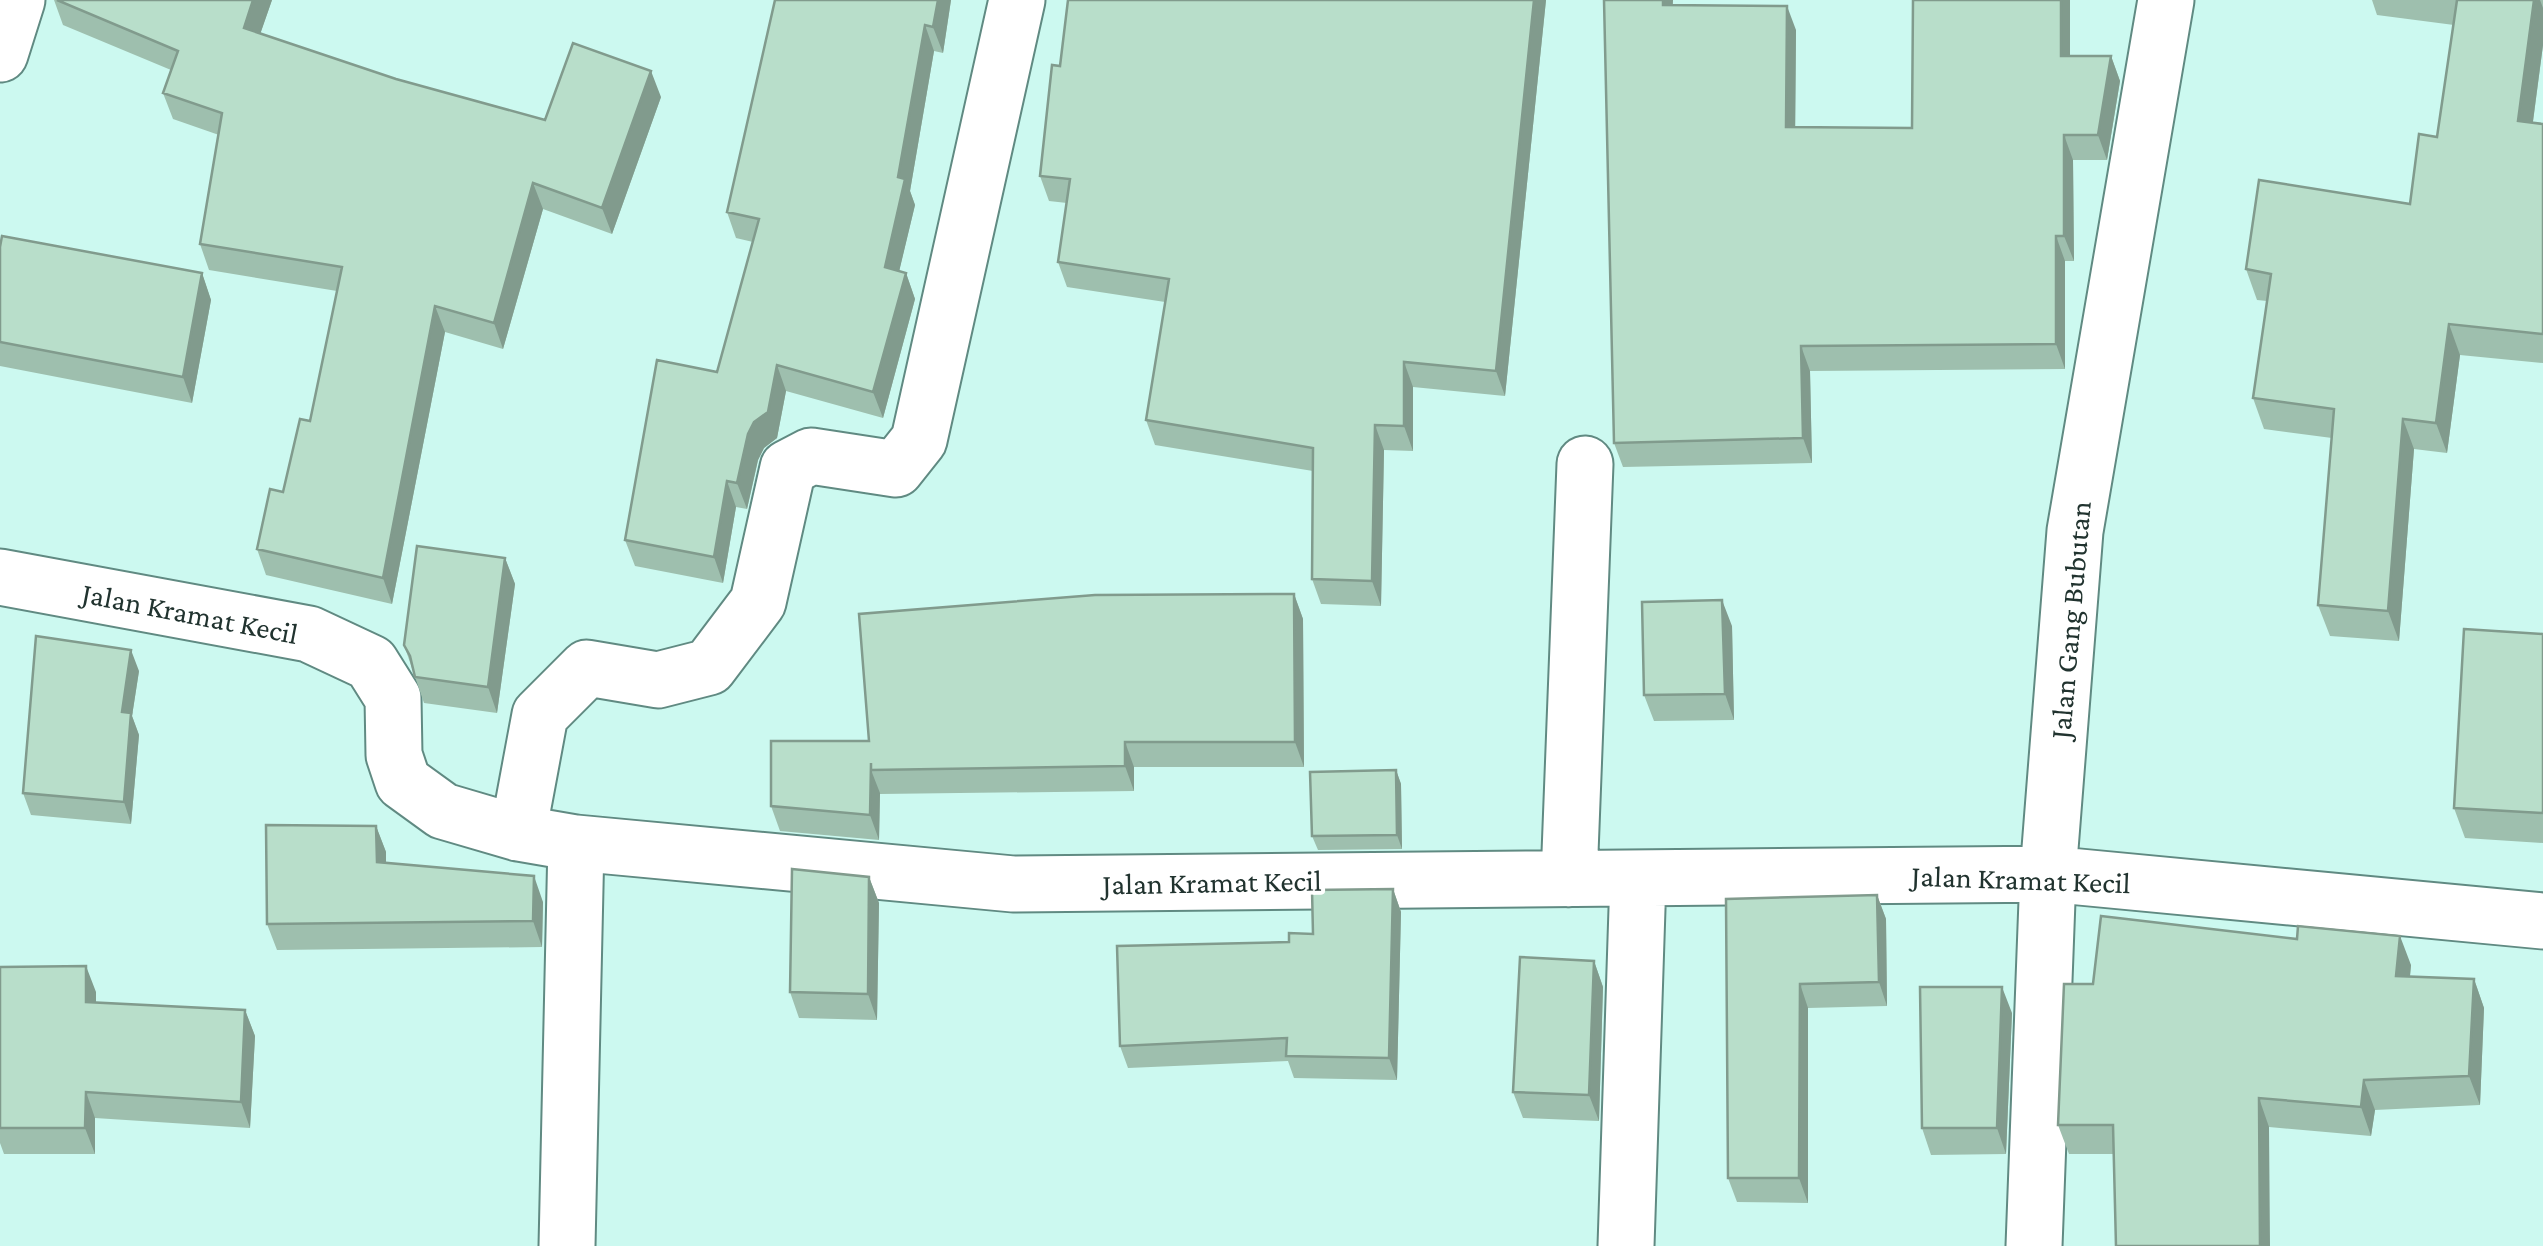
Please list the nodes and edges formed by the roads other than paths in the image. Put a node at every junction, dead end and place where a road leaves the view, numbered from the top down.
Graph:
1 (17, 0) edge
2 (1018, 0) edge
3 (2166, 0) edge
4 (0, 54) edge
5 (1585, 464) dead end
6 (0, 577) edge
7 (518, 832) junction
8 (576, 843) junction
9 (2048, 874) junction
10 (1638, 878) junction
11 (1569, 879) junction
12 (2543, 921) edge
13 (567, 1246) edge
14 (1626, 1246) edge
15 (2034, 1246) edge

1 - 4 street
2 - 7 street
3 - 9 street, Jalan Gang Bubutan
5 - 11 street
6 - 7 street, Jalan Kramat Kecil
7 - 8 street, Jalan Kramat Kecil
8 - 11 street, Jalan Kramat Kecil
8 - 13 street
9 - 10 street, Jalan Kramat Kecil
9 - 12 street, Jalan Kramat Kecil
9 - 15 street, Jalan Gang Bubutan
10 - 11 street, Jalan Kramat Kecil
10 - 14 street

